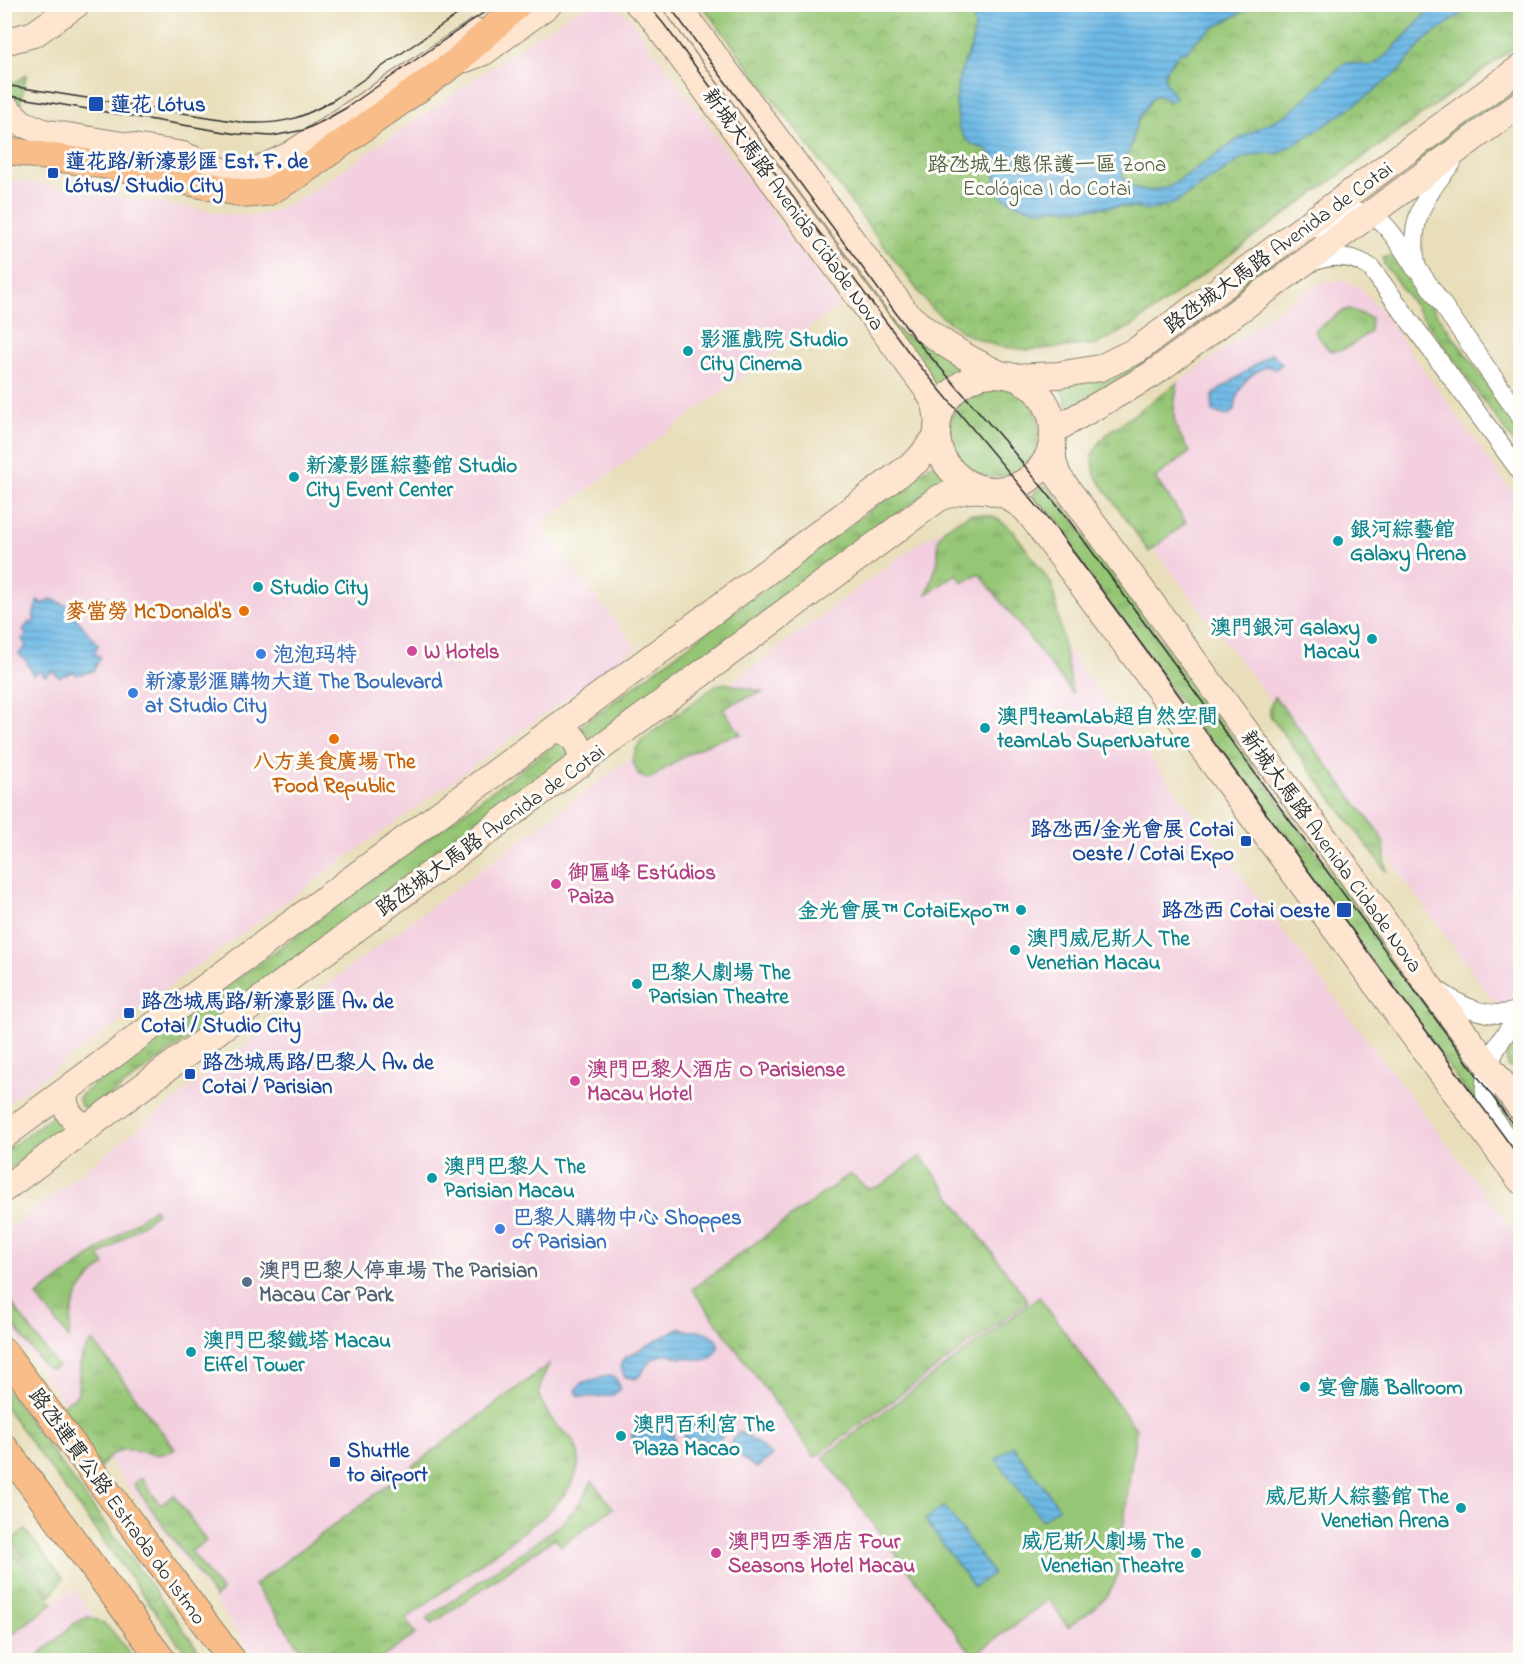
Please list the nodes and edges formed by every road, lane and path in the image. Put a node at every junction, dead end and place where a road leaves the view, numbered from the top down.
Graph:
1 (77, 4) edge
2 (518, 4) edge
3 (549, 4) edge
4 (638, 4) edge
5 (676, 4) edge
6 (499, 24) junction
7 (4, 42) edge
8 (456, 62) junction
9 (1521, 68) edge
10 (1521, 104) edge
11 (4, 106) edge
12 (1475, 137) junction
13 (4, 150) edge
14 (1369, 215) junction
15 (1293, 271) junction
16 (1422, 277) junction
17 (1219, 290) junction
18 (1007, 375) junction
19 (1521, 416) edge
20 (937, 428) junction
21 (1053, 437) junction
22 (1521, 471) edge
23 (986, 490) junction
24 (555, 729) junction
25 (580, 764) junction
26 (1427, 983) junction
27 (1521, 1010) edge
28 (1521, 1016) edge
29 (1490, 1066) junction
30 (65, 1092) junction
31 (1521, 1107) edge
32 (90, 1126) junction
33 (4, 1136) edge
34 (1521, 1154) edge
35 (1521, 1180) edge
36 (4, 1189) edge
37 (4, 1353) edge
38 (4, 1448) edge
39 (162, 1660) edge
40 (232, 1660) edge

1 - 7 main road
2 - 6 main road
3 - 8 main road
4 - 20 main road, 新城大馬路 Avenida Cidade Nova
5 - 18 main road, 新城大馬路 Avenida Cidade Nova
6 - 8 main road
6 - 11 main road
8 - 13 main road
9 - 17 main road, 路氹城大馬路 Avenida de Cotai
10 - 12 main road, 路氹城大馬路 Avenida de Cotai
12 - 14 main road, 路氹城大馬路 Avenida de Cotai
12 - 16 street
14 - 15 main road, 路氹城大馬路 Avenida de Cotai
14 - 16 street
14 - 17 street
15 - 21 main road, 路氹城大馬路 Avenida de Cotai
15 - 22 street
16 - 19 street
17 - 18 main road, 路氹城大馬路 Avenida de Cotai
18 - 20 main road
18 - 21 main road
20 - 23 main road
20 - 24 main road, 路氹城大馬路 Avenida de Cotai
21 - 23 main road
21 - 26 main road, 新城大馬路 Avenida Cidade Nova
23 - 25 main road, 路氹城大馬路 Avenida de Cotai
23 - 35 main road, 新城大馬路 Avenida Cidade Nova
24 - 25 main road
24 - 30 main road, 路氹城大馬路 Avenida de Cotai
25 - 32 main road, 路氹城大馬路 Avenida de Cotai
26 - 27 street
26 - 29 main road, 新城大馬路 Avenida Cidade Nova
28 - 29 street
29 - 31 main road, 新城大馬路 Avenida Cidade Nova
29 - 34 street
30 - 32 main road
30 - 33 main road, 路氹城大馬路 Avenida de Cotai
32 - 36 main road, 路氹城大馬路 Avenida de Cotai
37 - 40 main road, 路氹連貫公路 Estrada do Istmo
38 - 39 main road

